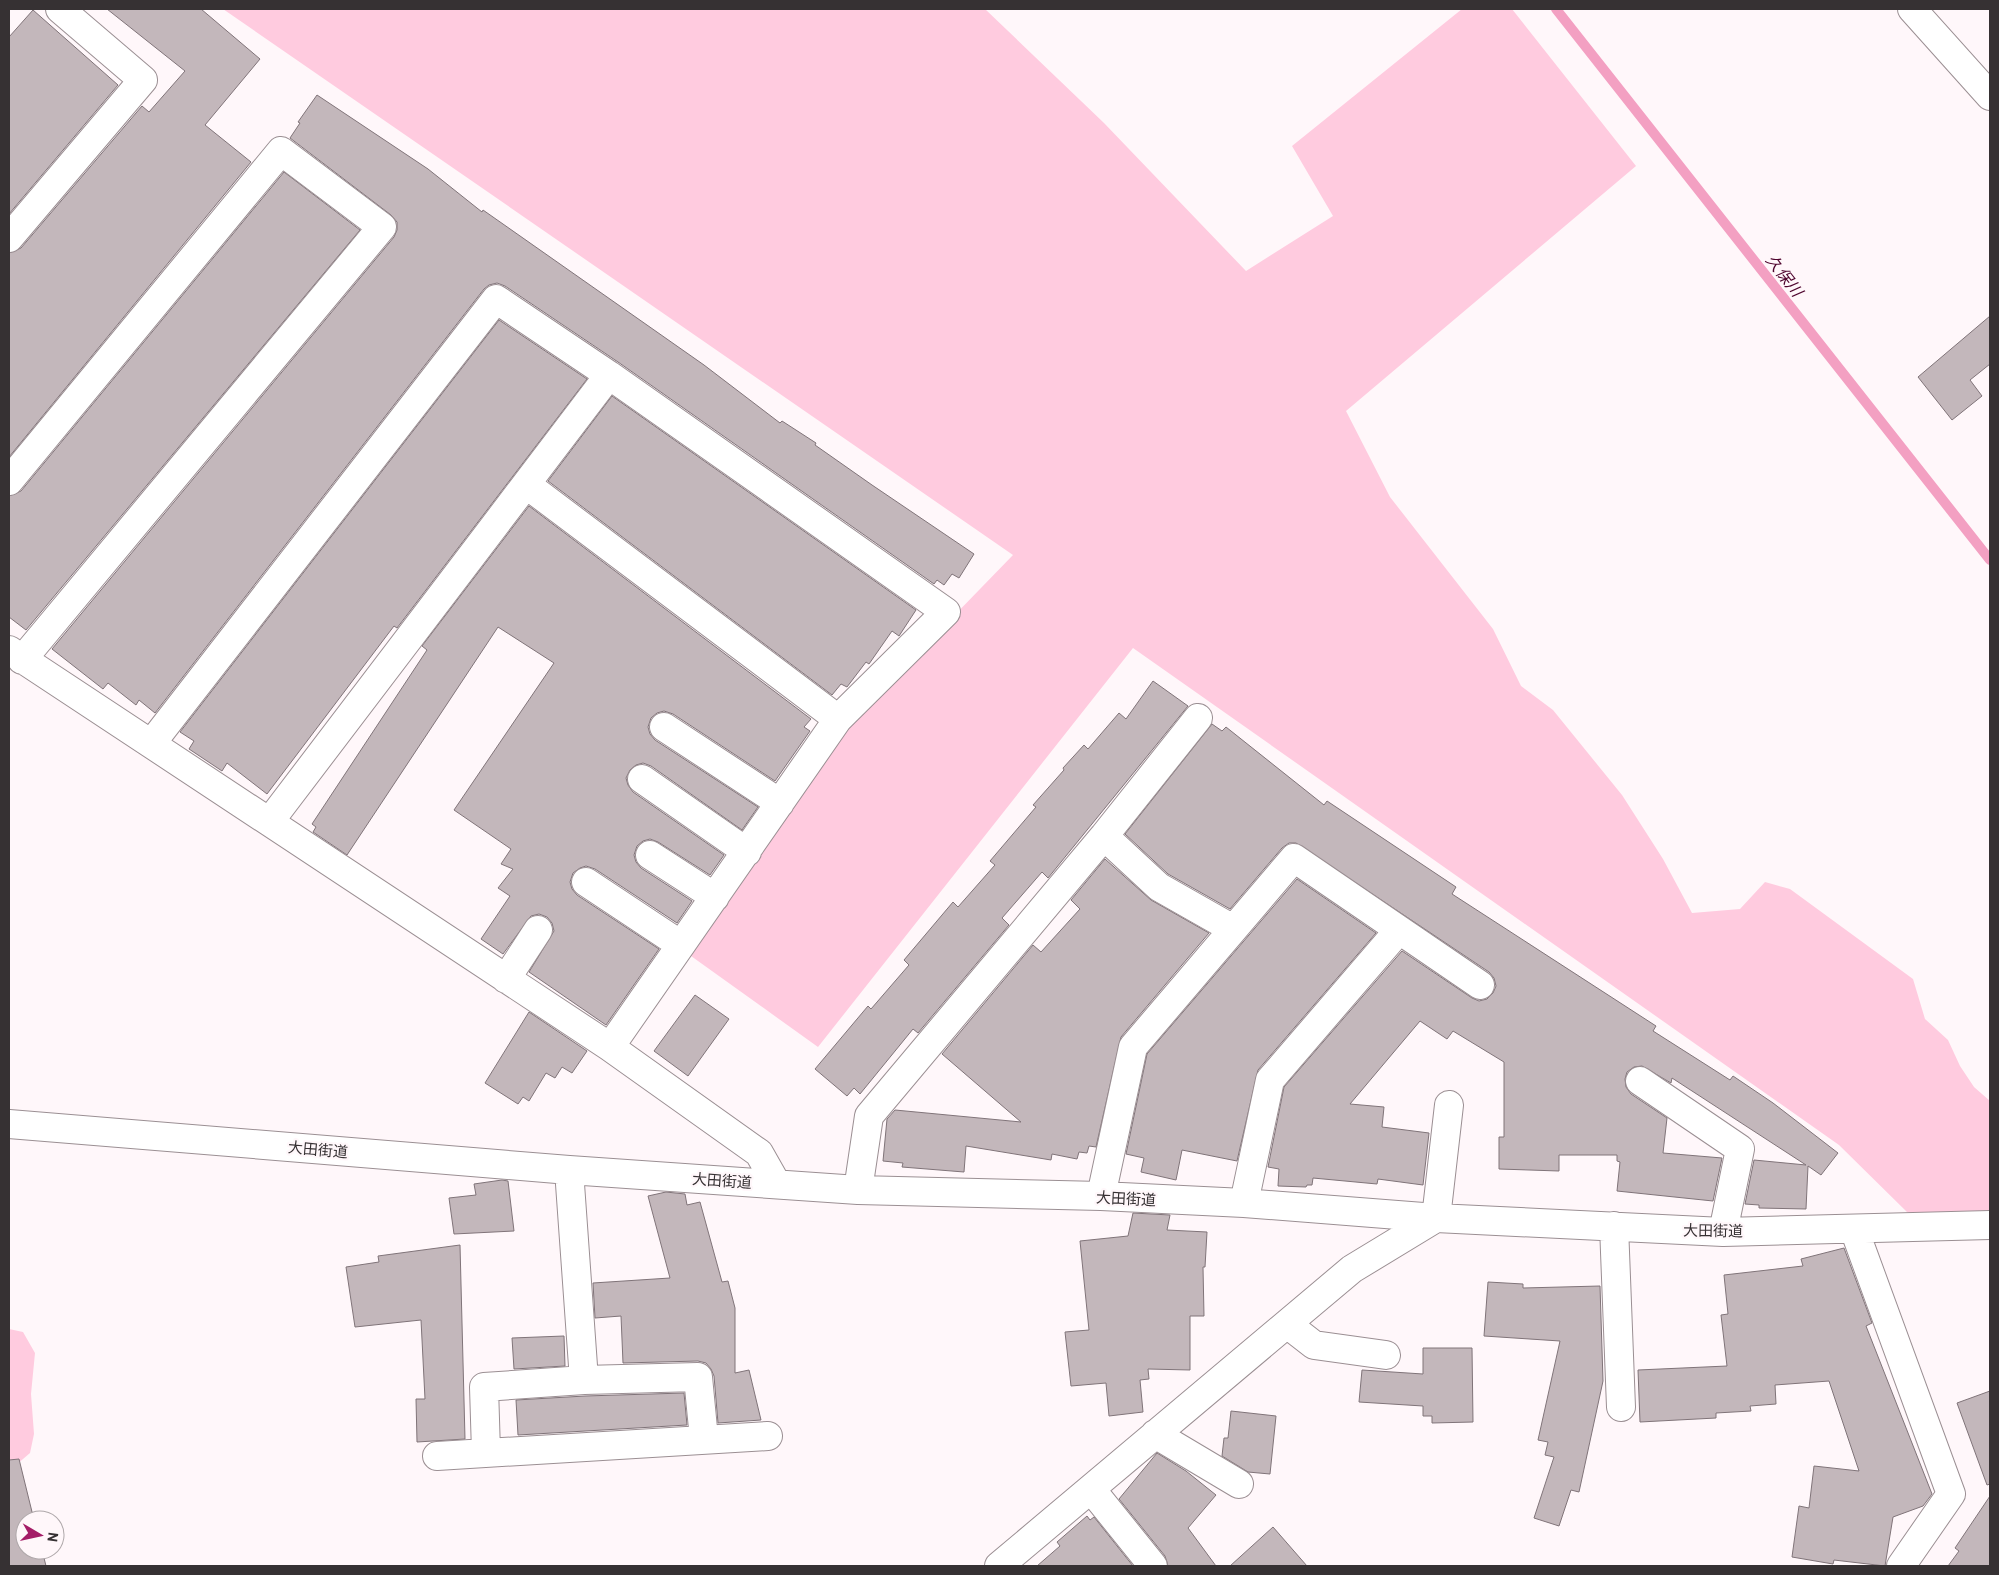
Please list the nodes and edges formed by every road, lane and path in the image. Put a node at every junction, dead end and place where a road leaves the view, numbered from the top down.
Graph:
1 (60, 9) edge
2 (1912, 9) edge
3 (1990, 96) edge
4 (9, 238) edge
5 (609, 375) junction
6 (9, 481) edge
7 (528, 485) junction
8 (15, 655) edge
9 (1198, 718) dead end
10 (838, 719) junction
11 (664, 727) dead end
12 (151, 744) junction
13 (642, 779) dead end
14 (780, 803) junction
15 (270, 821) junction
16 (1104, 836) junction
17 (747, 852) junction
18 (650, 855) dead end
19 (586, 882) dead end
20 (715, 897) junction
21 (1233, 929) junction
22 (538, 930) dead end
23 (1399, 930) junction
24 (681, 945) junction
25 (506, 979) junction
26 (1480, 986) dead end
27 (610, 1047) junction
28 (1640, 1081) dead end
29 (1449, 1105) dead end
30 (9, 1124) edge
31 (569, 1170) junction
32 (776, 1183) junction
33 (858, 1190) junction
34 (1101, 1196) junction
35 (1244, 1203) junction
36 (1436, 1218) junction
37 (1990, 1225) edge
38 (1614, 1226) junction
39 (1854, 1229) junction
40 (1723, 1232) junction
41 (1287, 1324) junction
42 (1386, 1355) dead end
43 (584, 1380) junction
44 (1621, 1407) dead end
45 (1155, 1434) junction
46 (768, 1436) dead end
47 (704, 1439) junction
48 (486, 1452) junction
49 (437, 1456) dead end
50 (1238, 1484) dead end
51 (1091, 1488) junction
52 (1015, 1561) edge
53 (1153, 1566) edge
54 (1901, 1566) edge

1 - 4 street
2 - 3 street
5 - 7 street
5 - 10 street
5 - 12 street
6 - 8 street
7 - 10 street
7 - 15 street
8 - 12 street
9 - 16 street
10 - 14 street
11 - 14 street
12 - 15 street
13 - 17 street
14 - 17 street
15 - 25 street
16 - 21 street
16 - 33 street
17 - 20 street
18 - 20 street
19 - 24 street
20 - 24 street
21 - 23 street
21 - 34 street
22 - 25 street
23 - 26 street
23 - 35 street
24 - 27 street
25 - 27 street
27 - 32 street
28 - 40 street
29 - 36 street
30 - 31 street, 大田街道
31 - 32 street, 大田街道
31 - 43 street
32 - 33 street, 大田街道
33 - 34 street, 大田街道
34 - 35 street, 大田街道
35 - 36 street, 大田街道
36 - 38 street, 大田街道
36 - 41 street
37 - 39 street, 大田街道
38 - 40 street, 大田街道
38 - 44 street
39 - 40 street, 大田街道
39 - 54 street
41 - 42 street
41 - 45 street
43 - 47 street
43 - 48 street
45 - 50 street
45 - 51 street
46 - 47 street
47 - 48 street
48 - 49 street
51 - 52 street
51 - 53 street

